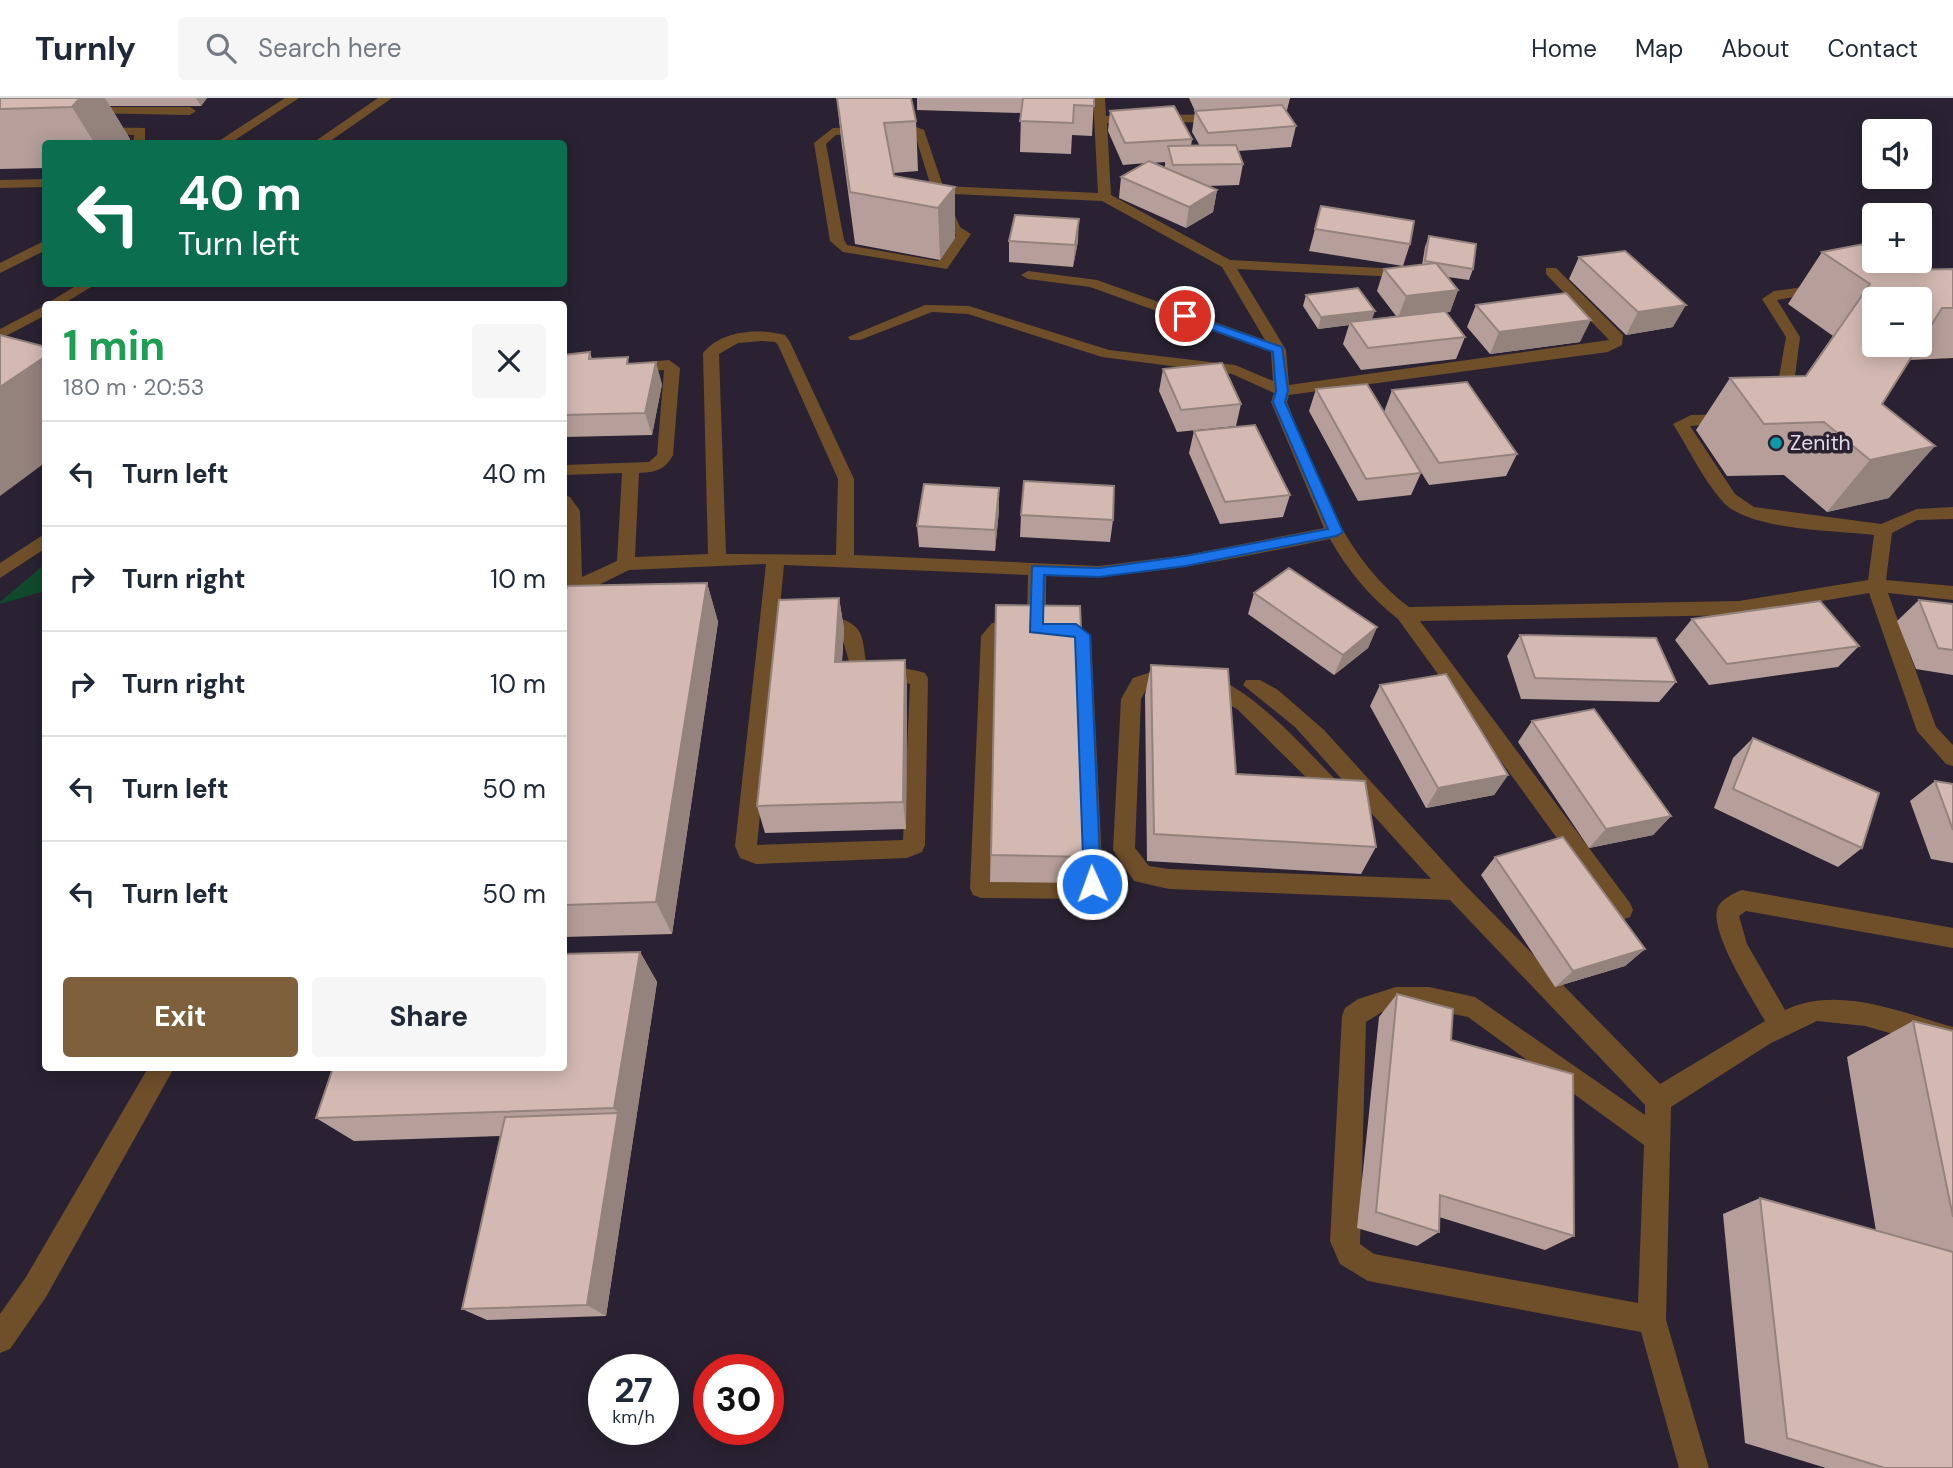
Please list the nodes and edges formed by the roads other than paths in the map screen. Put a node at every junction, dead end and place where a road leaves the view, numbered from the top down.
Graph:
1 (293, 98) edge
2 (386, 98) edge
3 (1099, 98) edge
4 (68, 111) dead end
5 (190, 111) dead end
6 (1233, 118) edge
7 (1102, 120) junction
8 (79, 132) edge
9 (140, 140) edge
10 (226, 140) edge
11 (323, 140) edge
12 (42, 183) edge
13 (0, 184) edge
14 (938, 190) junction
15 (1105, 197) junction
16 (42, 246) edge
17 (1227, 264) junction
18 (0, 269) edge
19 (1551, 271) dead end
20 (1399, 273) edge
21 (1028, 275) dead end
22 (1841, 286) edge
23 (84, 287) edge
24 (58, 301) edge
25 (42, 311) edge
26 (0, 335) edge
27 (855, 337) dead end
28 (1278, 350) junction
29 (613, 369) edge
30 (1282, 391) junction
31 (631, 468) junction
32 (567, 470) edge
33 (567, 505) edge
34 (1953, 513) edge
35 (1884, 530) junction
36 (1336, 532) junction
37 (42, 542) edge
38 (776, 559) junction
39 (717, 560) junction
40 (845, 561) junction
41 (626, 564) junction
42 (1037, 570) junction
43 (0, 572) edge
44 (1876, 585) junction
45 (568, 592) edge
46 (1953, 593) edge
47 (1405, 614) junction
48 (769, 625) junction
49 (1035, 629) junction
50 (1253, 685) dead end
51 (1953, 758) edge
52 (1370, 797) junction
53 (1455, 890) junction
54 (1622, 910) dead end
55 (1953, 938) edge
56 (1781, 1026) junction
57 (1953, 1039) edge
58 (160, 1071) edge
59 (1658, 1100) junction
60 (1657, 1139) junction
61 (1652, 1320) junction
62 (0, 1339) edge
63 (1694, 1468) edge

1 - 10 street
2 - 11 street
3 - 7 street
4 - 5 street
6 - 7 street
7 - 15 street
8 - 9 street
12 - 13 street
14 - 14 street
14 - 15 street
15 - 17 street
16 - 18 street
17 - 20 street
17 - 28 street
19 - 30 street
21 - 28 street
22 - 35 street
23 - 24 street
25 - 26 street
27 - 30 street
28 - 30 street
29 - 31 street
30 - 36 street
31 - 32 street
31 - 41 street
33 - 45 street
34 - 35 street
35 - 44 street
36 - 42 street
36 - 47 street
37 - 43 street
38 - 39 street
38 - 40 street
38 - 48 street
39 - 40 street
39 - 41 street
40 - 42 street
41 - 45 street
42 - 49 street
44 - 46 street
44 - 47 street
44 - 51 street
47 - 54 street
48 - 48 street
49 - 49 street
50 - 52 street
52 - 53 street
52 - 53 street
53 - 59 street
55 - 56 street
56 - 57 street
56 - 59 street
58 - 62 street
59 - 60 street
60 - 61 street
60 - 61 street
61 - 63 street

